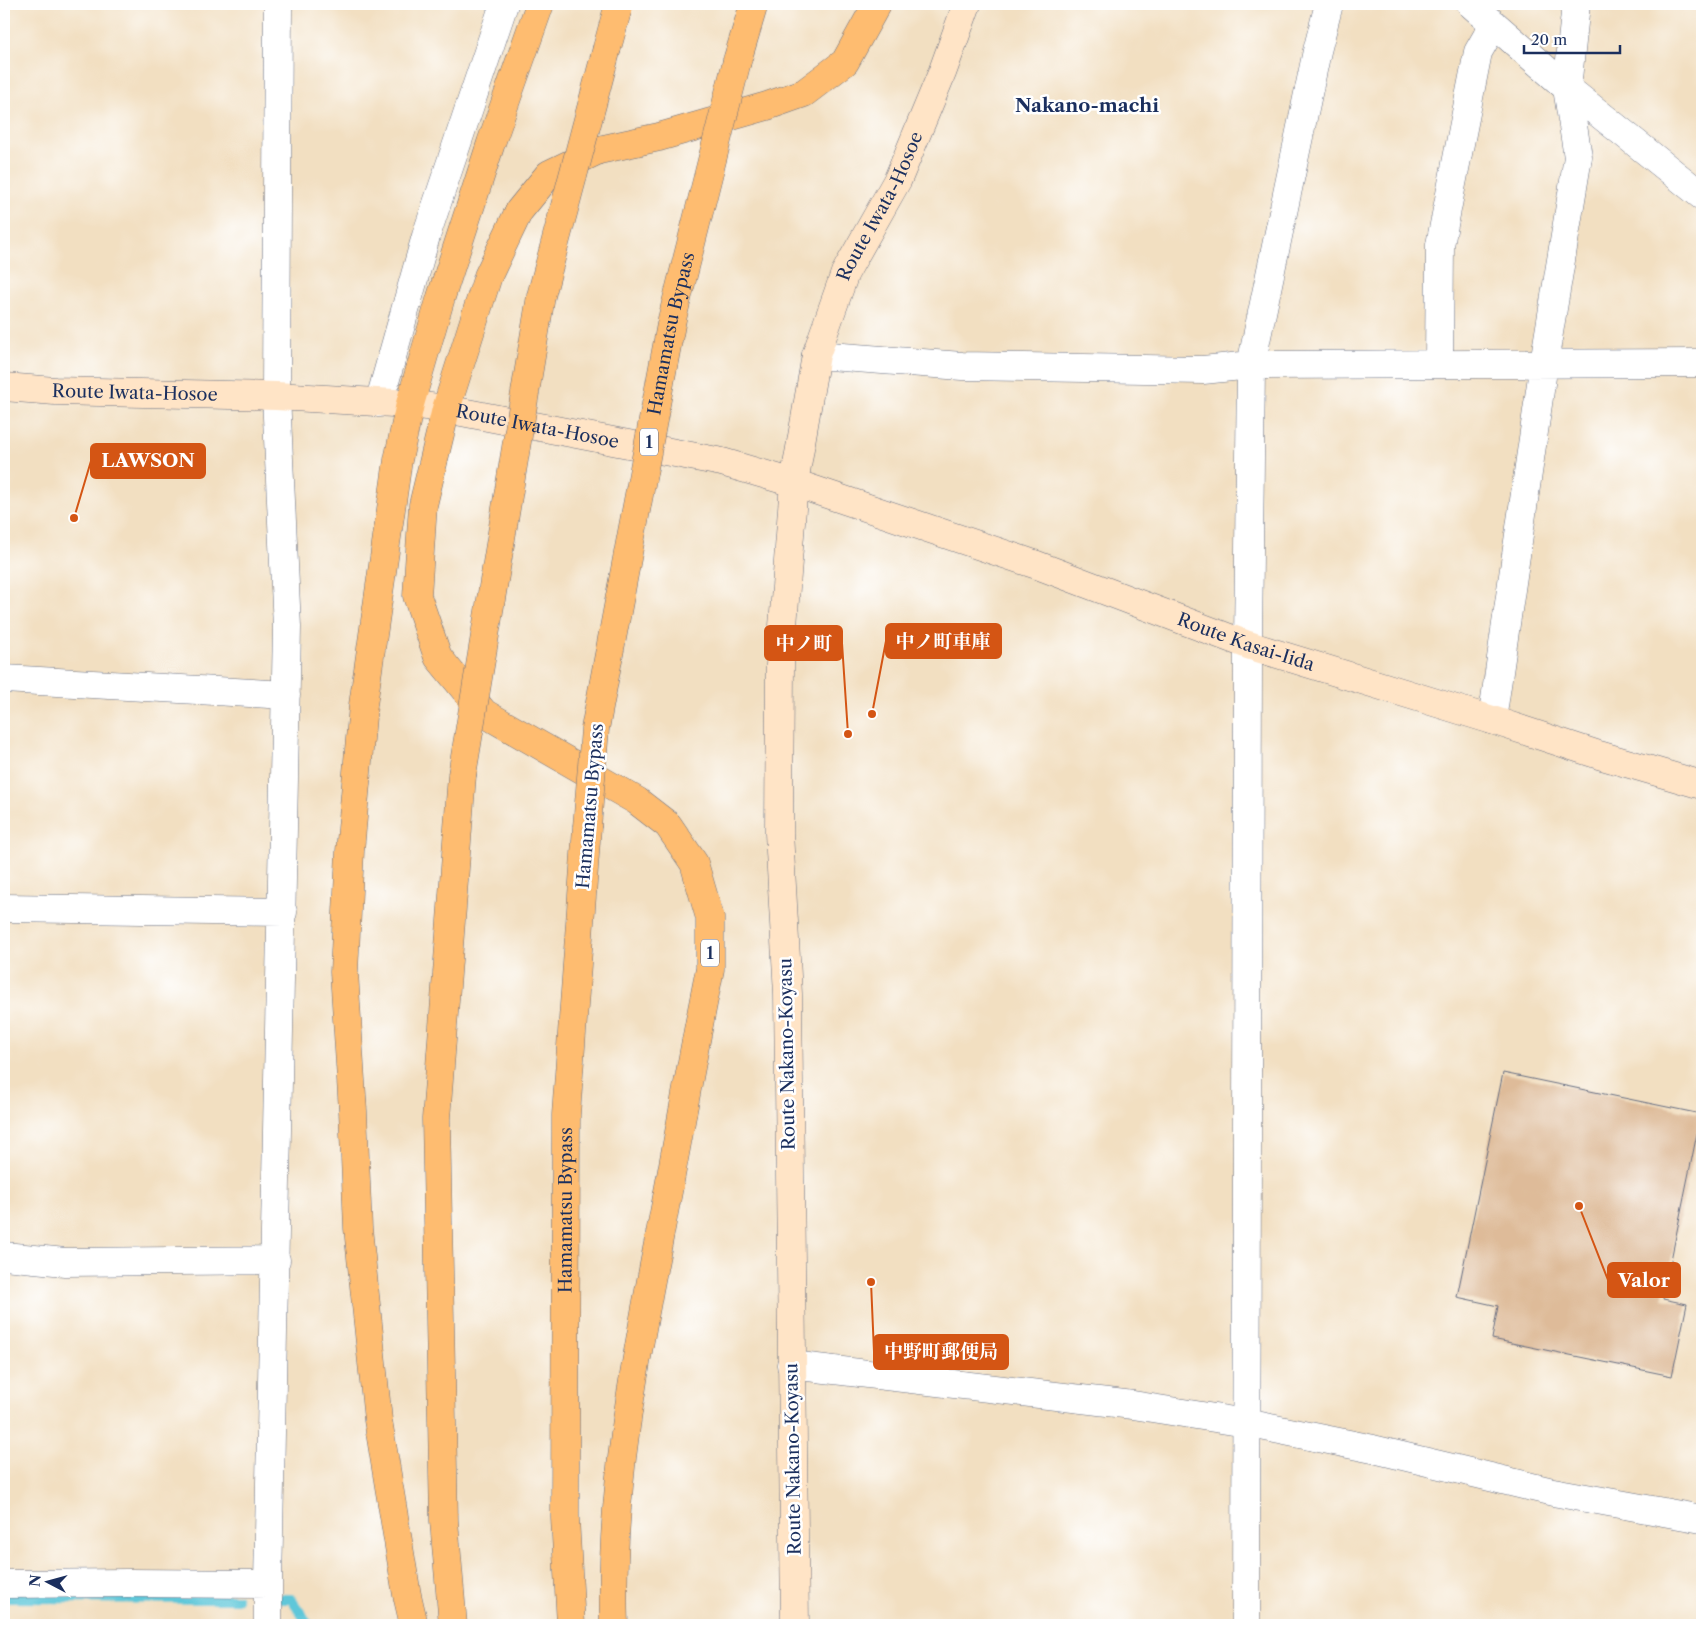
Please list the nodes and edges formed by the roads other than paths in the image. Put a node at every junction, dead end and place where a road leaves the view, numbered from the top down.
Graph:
1 (278, 4) edge
2 (504, 4) edge
3 (540, 4) edge
4 (619, 4) edge
5 (754, 4) edge
6 (877, 4) edge
7 (967, 4) edge
8 (1329, 4) edge
9 (1471, 4) edge
10 (1576, 4) edge
11 (1494, 24) junction
12 (1567, 88) junction
13 (1702, 196) edge
14 (816, 355) junction
15 (1544, 363) junction
16 (1702, 363) edge
17 (1439, 364) junction
18 (1251, 365) junction
19 (4, 386) edge
20 (276, 396) junction
21 (378, 403) junction
22 (410, 404) junction
23 (446, 409) junction
24 (794, 483) junction
25 (1248, 645) junction
26 (4, 679) edge
27 (286, 695) junction
28 (1492, 720) junction
29 (1702, 785) edge
30 (4, 908) edge
31 (283, 912) junction
32 (4, 1256) edge
33 (276, 1260) junction
34 (791, 1365) junction
35 (1246, 1422) junction
36 (1702, 1519) edge
37 (4, 1584) edge
38 (268, 1584) junction
39 (268, 1625) edge
40 (414, 1625) edge
41 (454, 1625) edge
42 (571, 1625) edge
43 (614, 1625) edge
44 (795, 1625) edge
45 (1246, 1625) edge

1 - 20 street
2 - 21 street
3 - 22 highway
4 - 41 highway, bridge
5 - 42 highway, Hamamatsu Bypass / 1, bridge
6 - 23 highway, 1
7 - 14 main road, Route Iwata-Hosoe
8 - 18 street
9 - 11 street
10 - 12 street
11 - 12 street
11 - 17 street
12 - 13 street
12 - 15 street
14 - 18 street
14 - 24 main road, Route Iwata-Hosoe
15 - 16 street
15 - 17 street
15 - 28 street
17 - 18 street
18 - 25 street
19 - 20 main road, Route Iwata-Hosoe
20 - 21 main road, Route Iwata-Hosoe
20 - 27 street
21 - 22 main road, Route Iwata-Hosoe
22 - 23 main road, Route Iwata-Hosoe
22 - 40 highway
23 - 24 main road, Route Iwata-Hosoe
23 - 43 highway, 1
24 - 25 main road, Route Kasai-Iida
24 - 34 main road, Route Nakano-Koyasu
25 - 28 main road, Route Kasai-Iida
25 - 35 street
26 - 27 street
27 - 31 street
28 - 29 main road, Route Kasai-Iida
30 - 31 street
31 - 33 street
32 - 33 street
33 - 38 street
34 - 35 street
34 - 44 main road, Route Nakano-Koyasu
35 - 36 street
35 - 45 street
37 - 38 street
38 - 39 street

